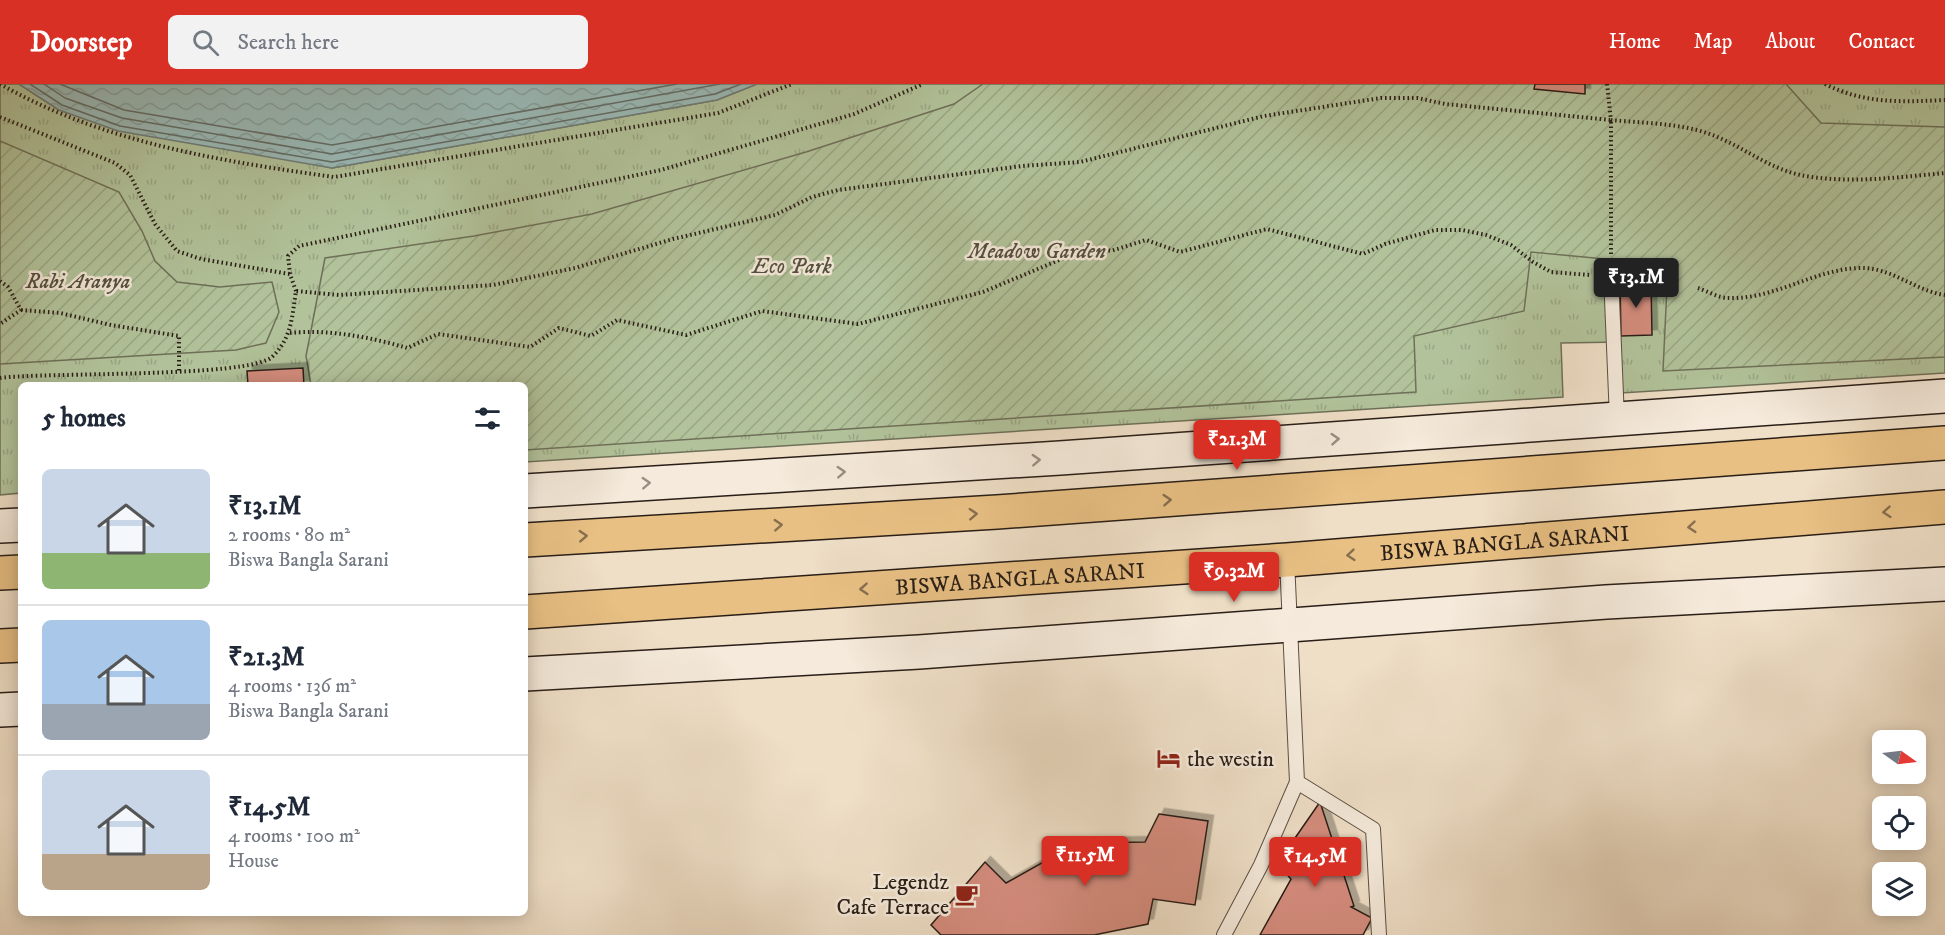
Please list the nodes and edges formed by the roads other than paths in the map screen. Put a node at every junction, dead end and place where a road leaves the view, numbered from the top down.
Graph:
1 (1611, 275) road end
2 (1945, 396) edge
3 (1617, 419) junction
4 (1945, 443) edge
5 (528, 491) edge
6 (1945, 507) edge
7 (18, 525) edge
8 (0, 526) edge
9 (528, 540) edge
10 (1287, 560) junction
11 (18, 572) edge
12 (0, 573) edge
13 (1945, 584) edge
14 (528, 612) edge
15 (1290, 625) junction
16 (18, 645) edge
17 (0, 646) edge
18 (528, 674) edge
19 (18, 709) edge
20 (0, 710) edge
21 (1297, 782) junction
22 (1224, 935) edge
23 (1378, 935) edge

1 - 3 lane
2 - 3 street
5 -> 3 street
9 -> 4 main road
6 -> 10 main road, BISWA BANGLA SARANI
7 - 8 street
10 -> 14 main road, BISWA BANGLA SARANI
10 - 15 lane
11 - 12 main road
13 - 15 street
15 - 18 street
15 - 21 lane
16 - 17 main road
19 - 20 street
21 - 22 lane
21 - 23 lane

